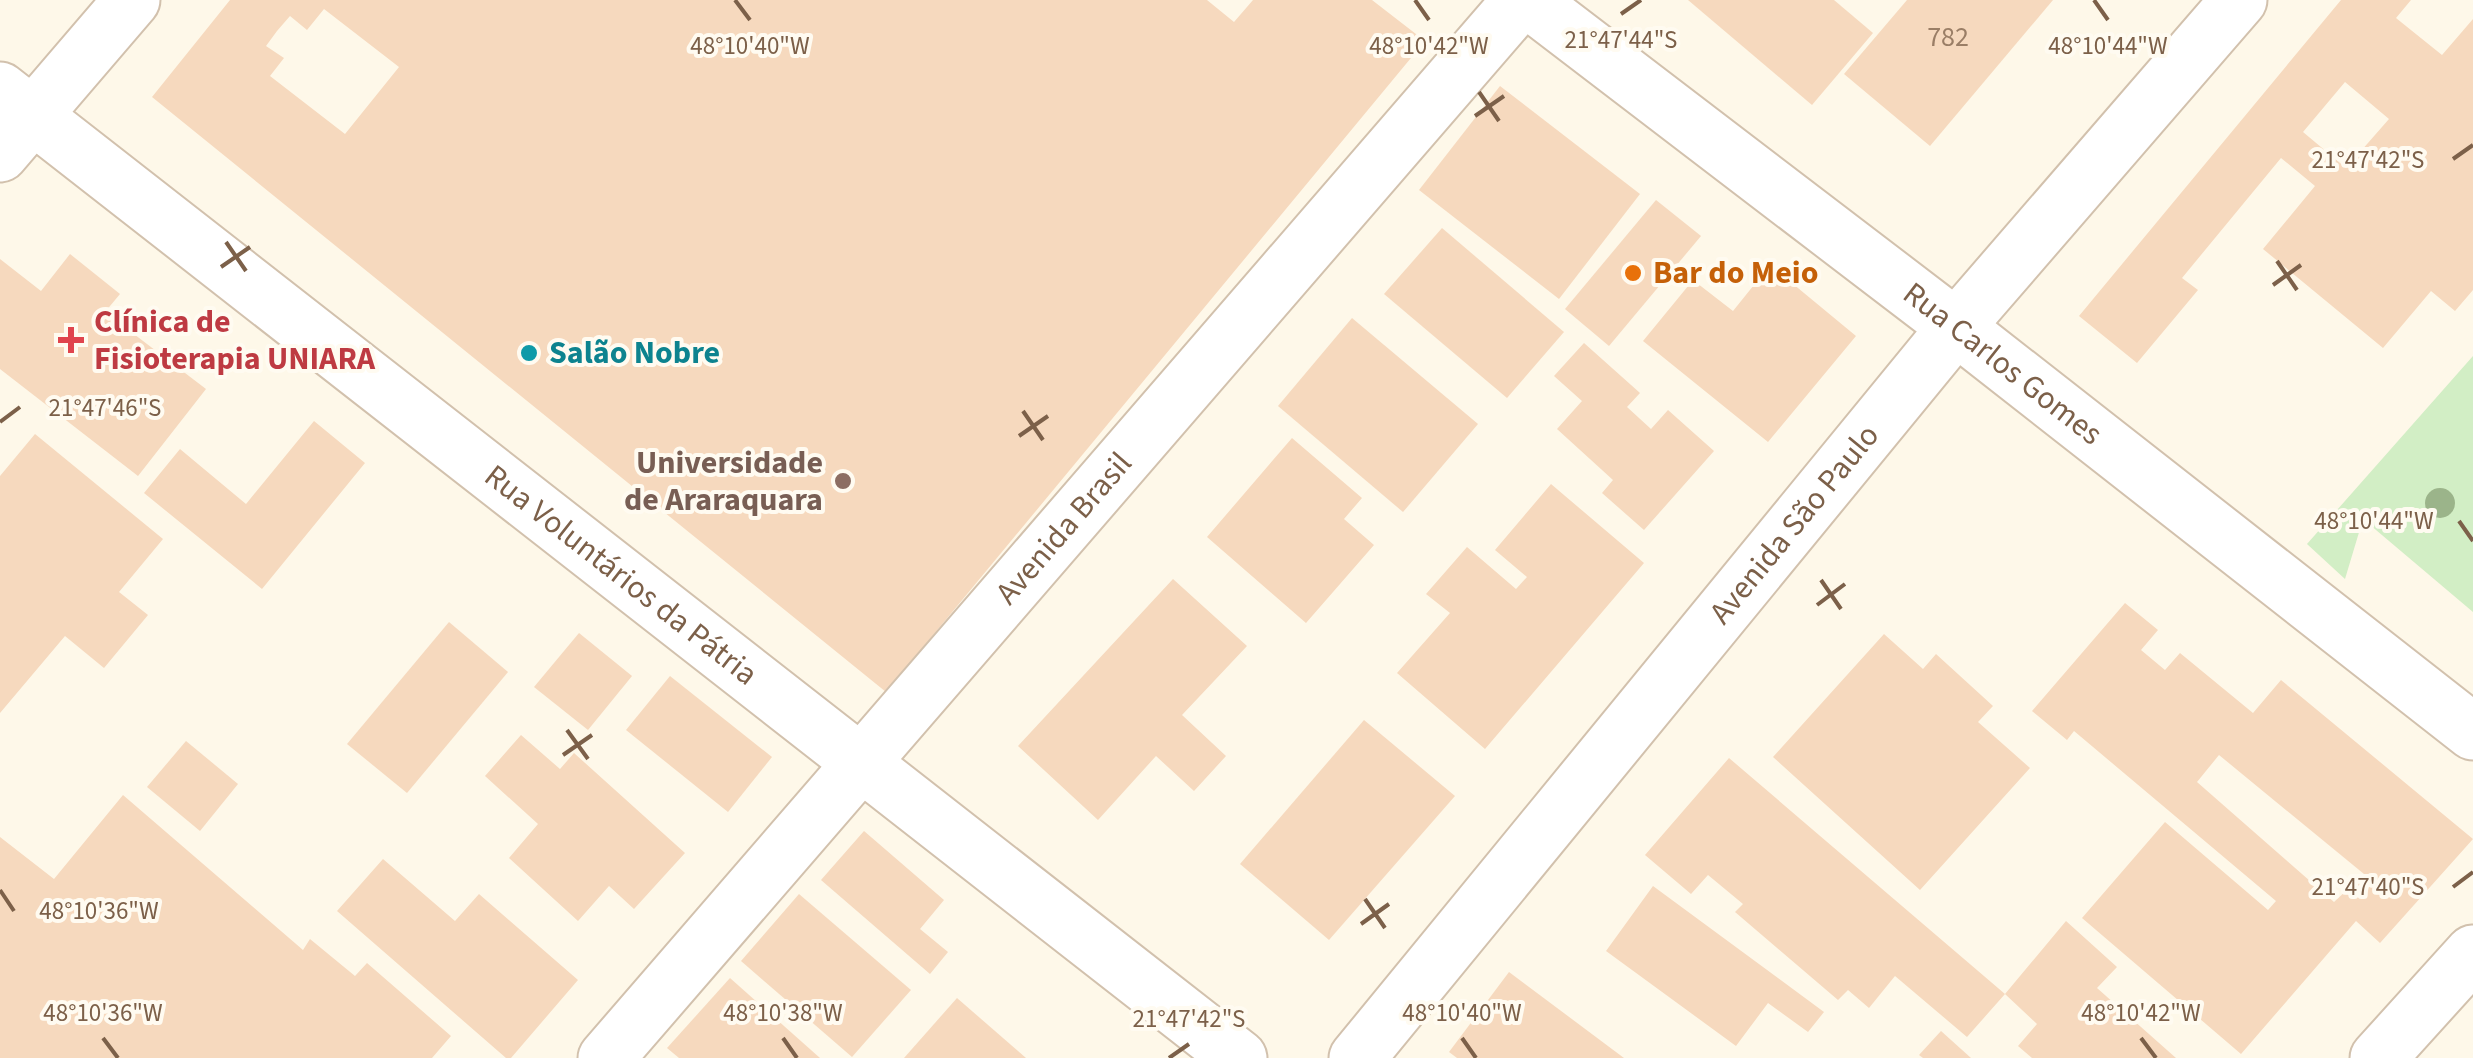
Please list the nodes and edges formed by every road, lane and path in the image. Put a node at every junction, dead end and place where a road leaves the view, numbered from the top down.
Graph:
1 (132, 0) edge
2 (1524, 0) edge
3 (2239, 0) edge
4 (11, 120) edge
5 (1956, 327) junction
6 (2473, 732) edge
7 (862, 765) junction
8 (2473, 953) edge
9 (606, 1058) edge
10 (1239, 1058) edge
11 (1358, 1058) edge
12 (2378, 1058) edge

1 - 4 street
2 - 5 street, Rua Carlos Gomes
2 - 7 street, Avenida Brasil
3 - 5 street, Avenida São Paulo
4 - 7 street, Rua Voluntários da Pátria
5 - 6 street, Rua Carlos Gomes
5 - 11 street, Avenida São Paulo
7 - 9 street, Avenida Brasil
7 - 10 street, Rua Voluntários da Pátria
8 - 12 street

